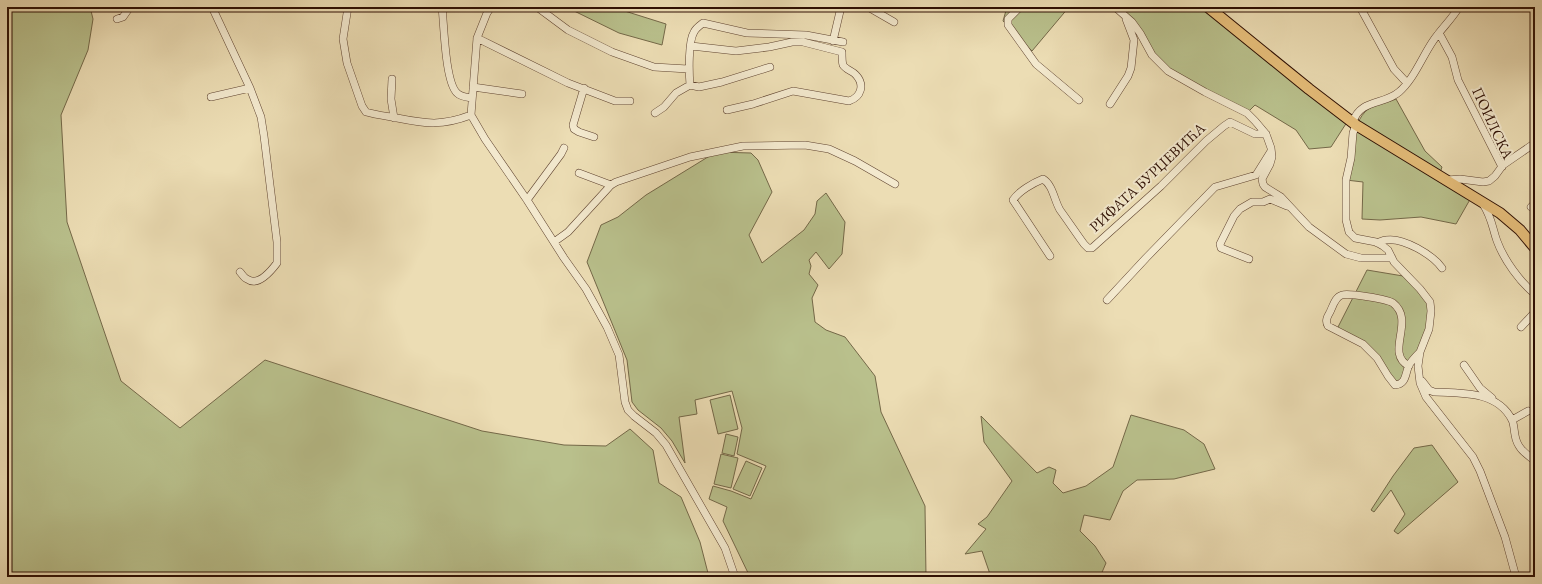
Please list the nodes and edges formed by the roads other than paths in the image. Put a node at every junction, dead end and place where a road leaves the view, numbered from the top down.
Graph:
1 (130, 7) edge
2 (212, 7) edge
3 (348, 7) edge
4 (442, 7) edge
5 (491, 7) edge
6 (537, 7) edge
7 (841, 7) edge
8 (868, 7) edge
9 (1020, 7) edge
10 (1115, 7) edge
11 (1208, 7) edge
12 (1360, 7) edge
13 (1459, 7) edge
14 (1126, 15) junction
15 (117, 19) dead end
16 (894, 22) dead end
17 (1440, 33) junction
18 (477, 38) junction
19 (832, 41) junction
20 (843, 42) dead end
21 (691, 46) junction
22 (770, 67) dead end
23 (688, 70) junction
24 (392, 79) dead end
25 (1407, 83) junction
26 (690, 85) junction
27 (473, 87) junction
28 (250, 88) junction
29 (584, 88) junction
30 (522, 94) dead end
31 (210, 97) dead end
32 (472, 98) junction
33 (1078, 100) dead end
34 (630, 101) dead end
35 (1110, 104) dead end
36 (727, 110) dead end
37 (655, 113) dead end
38 (471, 115) junction
39 (394, 118) junction
40 (1354, 123) junction
41 (1266, 134) junction
42 (594, 137) dead end
43 (1535, 143) edge
44 (564, 148) dead end
45 (1271, 151) junction
46 (1502, 167) junction
47 (579, 173) dead end
48 (1446, 180) junction
49 (895, 184) dead end
50 (611, 185) junction
51 (527, 200) junction
52 (1482, 201) junction
53 (1289, 206) junction
54 (554, 242) junction
55 (1377, 243) junction
56 (1535, 248) edge
57 (1050, 256) dead end
58 (1392, 258) junction
59 (1250, 259) dead end
60 (1442, 268) dead end
61 (240, 272) dead end
62 (1535, 294) edge
63 (1108, 300) dead end
64 (1535, 312) edge
65 (1521, 327) dead end
66 (1420, 352) junction
67 (1464, 365) dead end
68 (1408, 366) junction
69 (1419, 374) junction
70 (1495, 401) junction
71 (1528, 412) dead end
72 (1512, 420) junction
73 (1535, 461) edge
74 (736, 577) edge
75 (1516, 577) edge

1 - 15 street
2 - 28 street
3 - 39 street
4 - 32 street
5 - 18 street
6 - 23 street
7 - 19 street
8 - 16 street
9 - 33 street
10 - 14 street
11 - 40 main road
12 - 25 street
13 - 17 street
14 - 35 street
14 - 41 street
17 - 25 street
17 - 46 street, ПОИЛСКА
18 - 27 street
18 - 29 street
19 - 20 street
19 - 21 street
21 - 23 street
21 - 36 street
22 - 26 street
23 - 26 street
24 - 39 street
25 - 40 street
26 - 37 street
27 - 30 street
27 - 32 street
28 - 31 street
28 - 61 street
29 - 34 street
29 - 42 street
32 - 38 street
38 - 39 street
38 - 51 street
40 - 48 main road
40 - 55 street
41 - 45 street
41 - 57 street, РИФАТА БУРЏЕВИЋА
43 - 46 street
44 - 51 street
45 - 53 street
45 - 63 street
46 - 48 street, ПОИЛСКА
47 - 50 street
48 - 52 main road
49 - 50 street
50 - 54 street
51 - 54 street
52 - 56 main road
52 - 62 street
53 - 58 street
53 - 59 street
54 - 74 street
55 - 58 street
55 - 60 street
58 - 66 street
64 - 65 street
66 - 68 street
66 - 69 street
67 - 70 street
68 - 68 street
69 - 70 street
69 - 75 street
70 - 72 street
71 - 72 street
72 - 73 street

